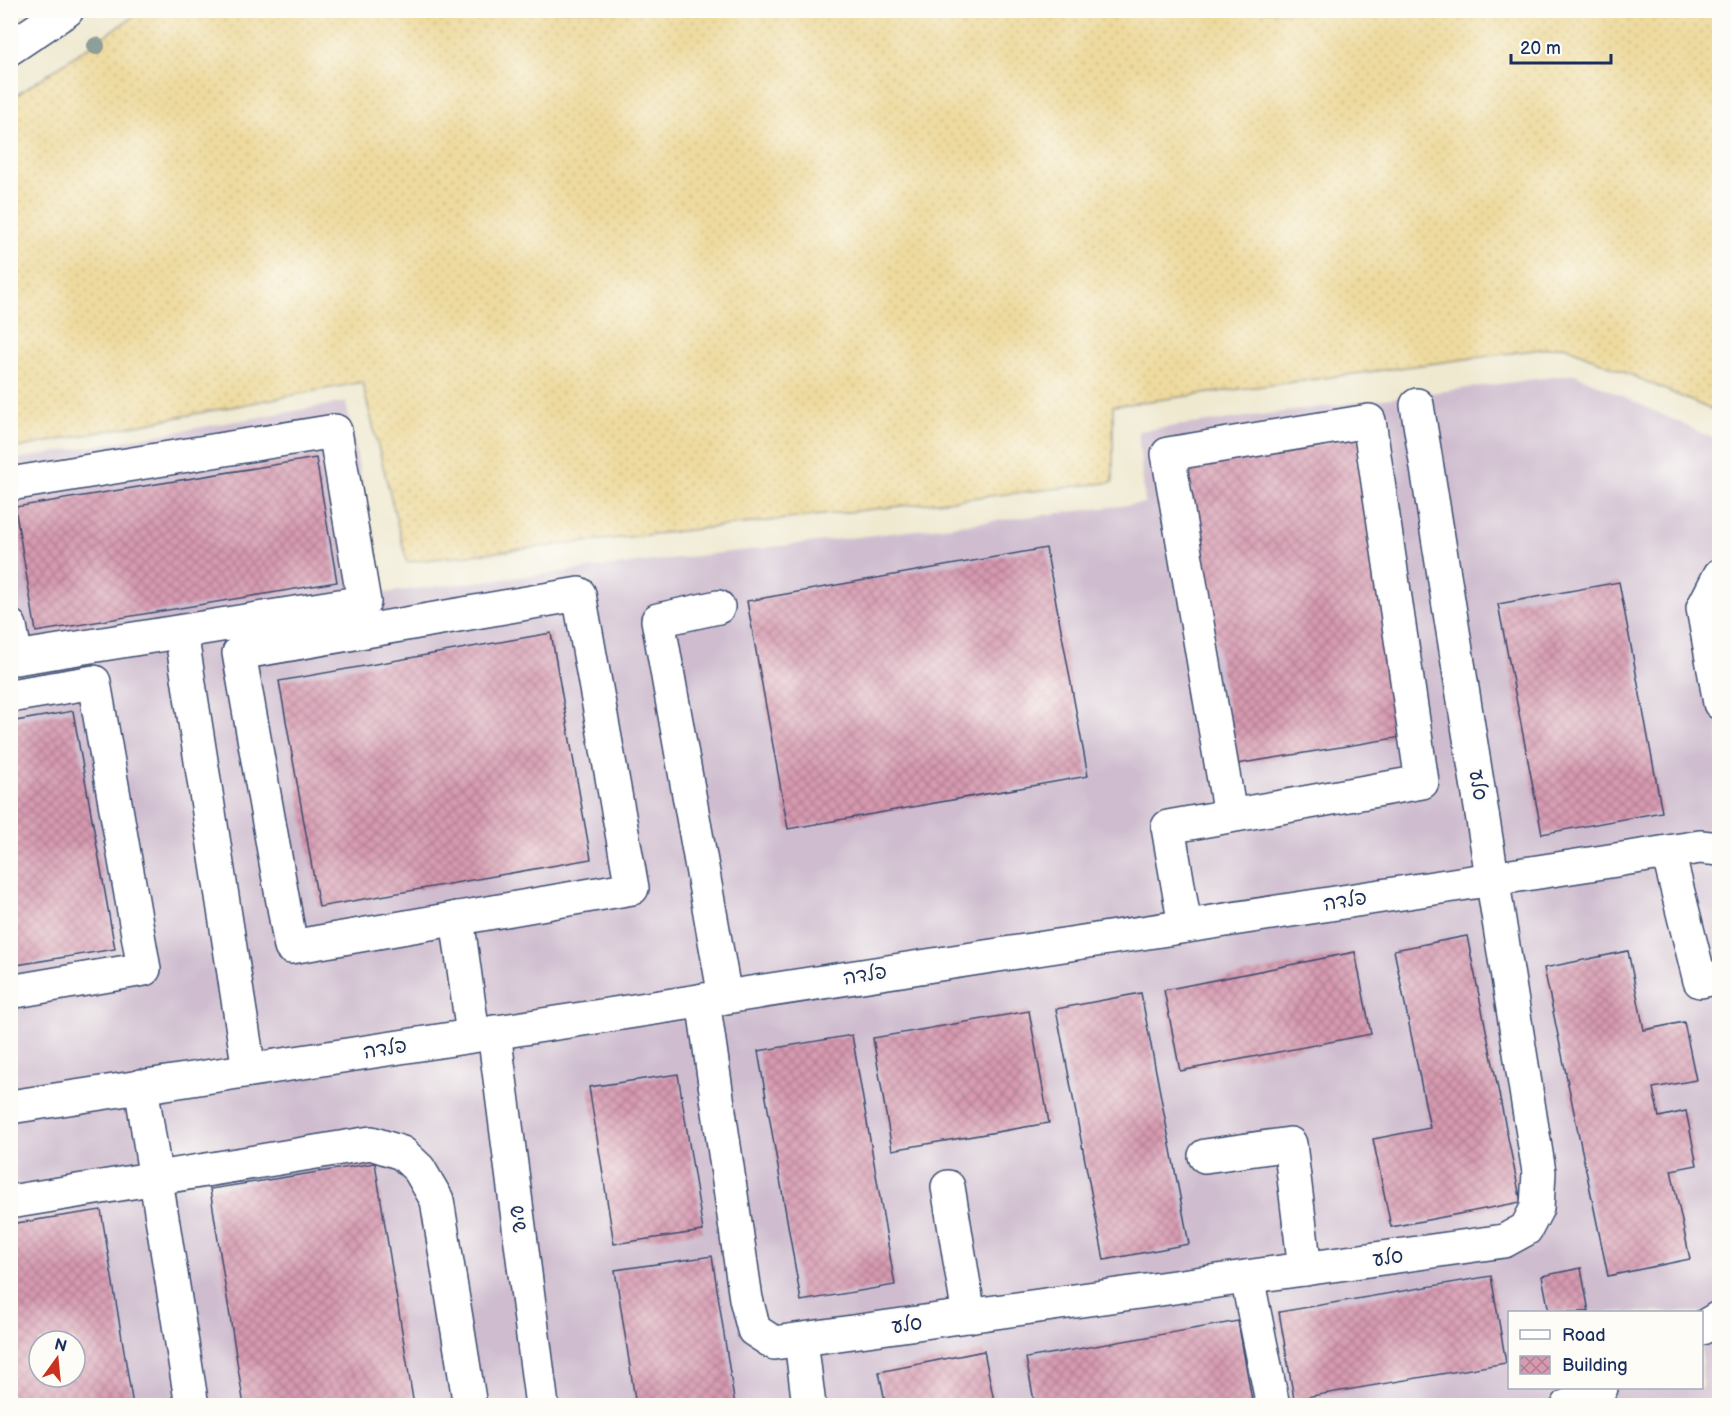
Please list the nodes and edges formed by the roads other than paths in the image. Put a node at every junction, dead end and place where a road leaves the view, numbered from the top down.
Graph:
1 (67, 10) edge
2 (10, 48) edge
3 (1417, 405) dead end
4 (10, 484) edge
5 (1719, 575) edge
6 (718, 607) dead end
7 (10, 626) edge
8 (181, 632) junction
9 (10, 696) edge
10 (1719, 703) edge
11 (1230, 815) junction
12 (1719, 849) edge
13 (1668, 852) junction
14 (1493, 879) junction
15 (457, 918) junction
16 (1185, 926) junction
17 (1719, 977) edge
18 (10, 992) edge
19 (714, 998) junction
20 (484, 1034) junction
21 (249, 1070) junction
22 (141, 1086) junction
23 (10, 1107) edge
24 (1205, 1156) dead end
25 (156, 1178) junction
26 (948, 1187) dead end
27 (10, 1202) edge
28 (1305, 1269) junction
29 (1246, 1277) junction
30 (969, 1316) junction
31 (1719, 1317) edge
32 (1703, 1327) edge
33 (801, 1340) junction
34 (1599, 1389) edge
35 (192, 1406) edge
36 (470, 1406) edge
37 (542, 1406) edge
38 (809, 1406) edge
39 (1273, 1406) edge
40 (1568, 1406) edge

1 - 2 main road
3 - 14 main road, סלע
4 - 8 main road
5 - 10 main road
6 - 19 main road, סלע
7 - 8 main road
8 - 21 main road
9 - 18 main road
11 - 11 main road
11 - 16 main road
12 - 13 main road, פלדה
13 - 14 main road, פלדה
13 - 17 main road
14 - 16 main road, פלדה
14 - 28 main road, סלע
15 - 15 main road
15 - 20 main road, שיש
16 - 19 main road, פלדה
19 - 20 main road, פלדה
19 - 33 main road, סלע
20 - 21 main road, פלדה
20 - 37 main road, שיש
21 - 22 main road, פלדה
22 - 23 main road, פלדה
22 - 25 main road
24 - 28 main road
25 - 27 main road
25 - 35 main road
25 - 36 main road
26 - 30 main road
28 - 29 main road, סלע
29 - 30 main road, סלע
29 - 39 main road
30 - 33 main road, סלע
31 - 32 main road
33 - 38 main road
34 - 40 main road

